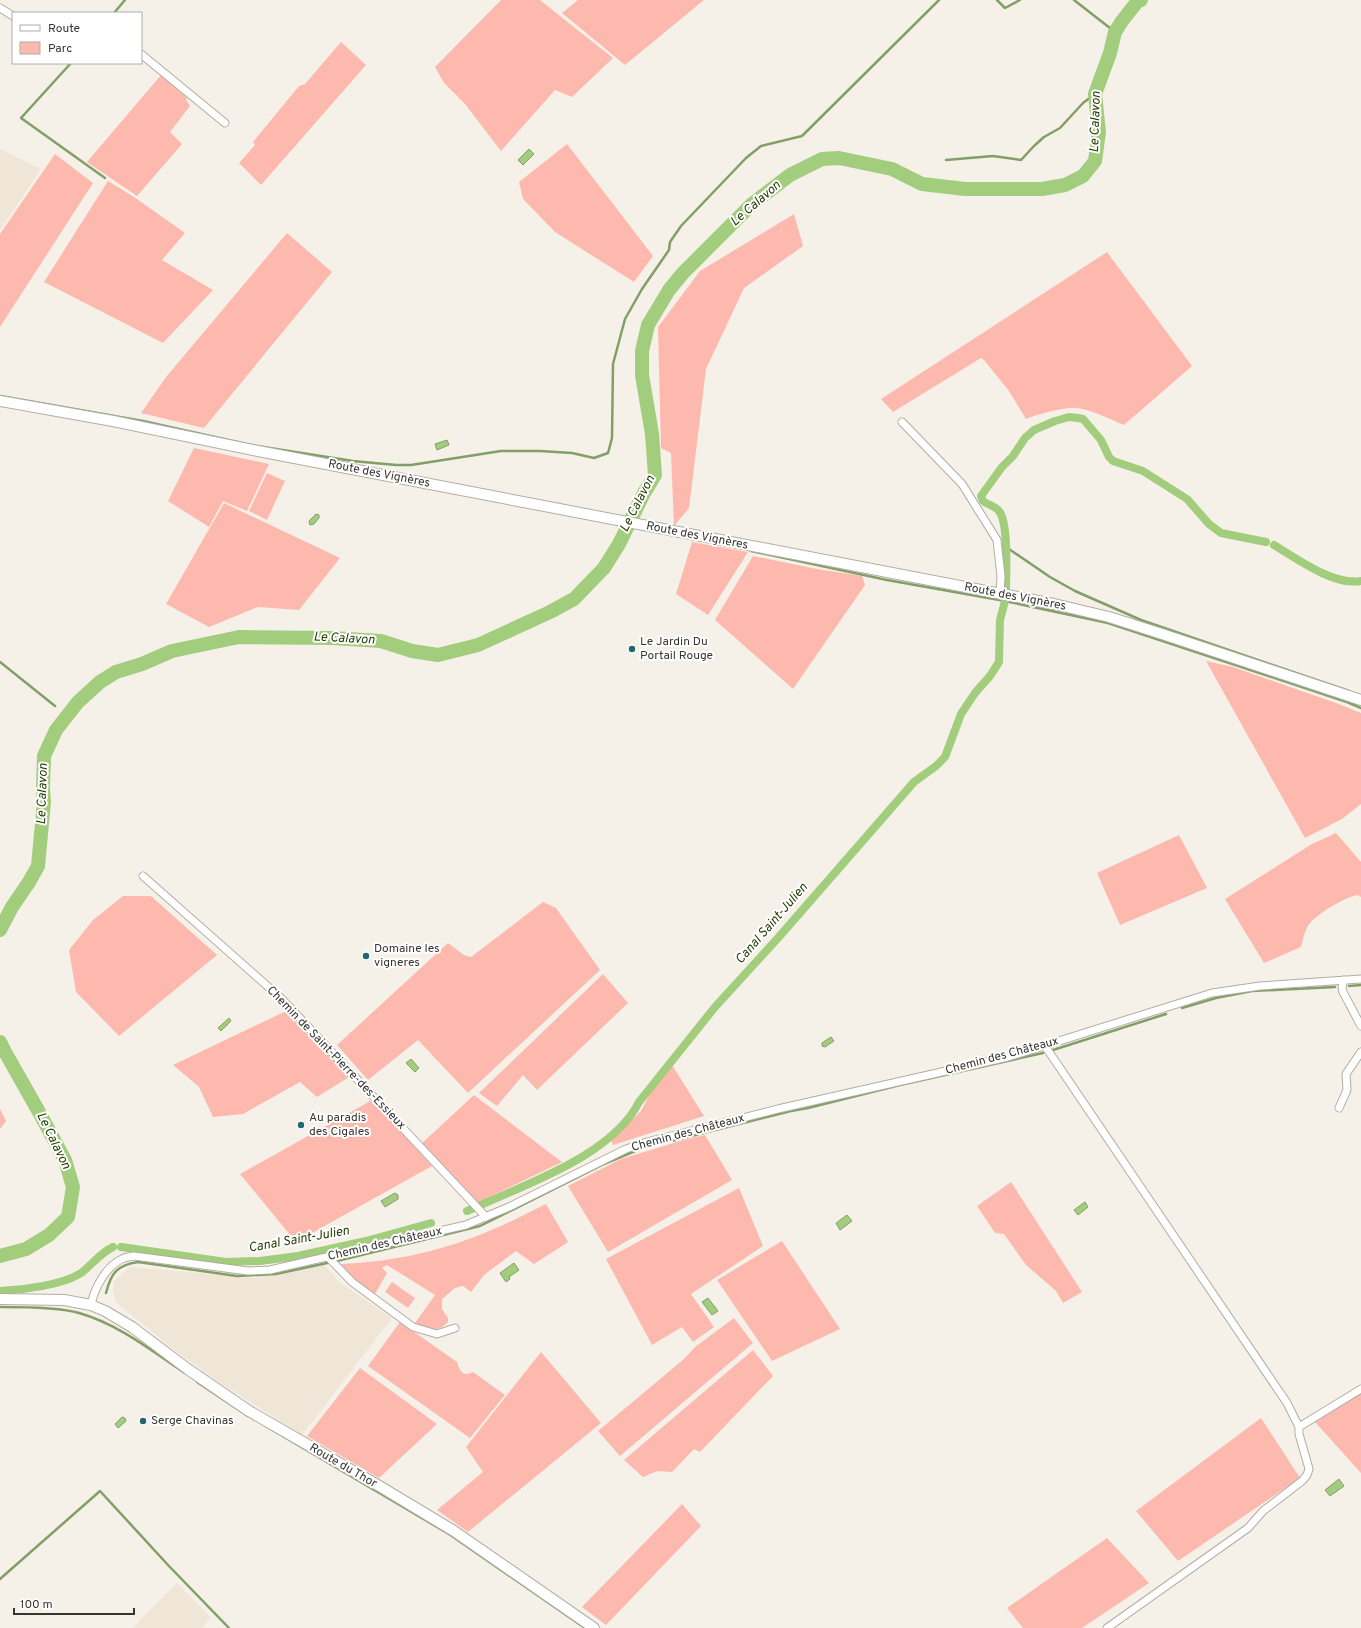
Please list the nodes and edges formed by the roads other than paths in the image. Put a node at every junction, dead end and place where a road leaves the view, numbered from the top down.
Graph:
1 (0, 8) edge
2 (12, 15) edge
3 (142, 55) edge
4 (225, 123) dead end
5 (0, 401) edge
6 (902, 422) dead end
7 (1004, 595) junction
8 (1361, 700) edge
9 (143, 876) dead end
10 (1361, 979) edge
11 (1344, 980) junction
12 (1361, 1026) edge
13 (1045, 1046) junction
14 (1361, 1052) edge
15 (1339, 1108) dead end
16 (486, 1217) junction
17 (328, 1257) junction
18 (0, 1299) edge
19 (91, 1306) junction
20 (455, 1328) dead end
21 (1361, 1389) edge
22 (1299, 1427) junction
23 (594, 1628) edge
24 (1107, 1628) edge

1 - 2 street
3 - 4 street
5 - 7 street, Route des Vignères
6 - 7 street
7 - 8 street, Route des Vignères
9 - 16 street, Chemin de Saint-Pierre-des-Essieux
10 - 11 street, Chemin des Châteaux
11 - 12 street
11 - 13 street, Chemin des Châteaux
13 - 16 street, Chemin des Châteaux
13 - 22 street
14 - 15 street
16 - 17 street, Chemin des Châteaux
17 - 19 street, Chemin des Châteaux
17 - 20 street
18 - 19 street
19 - 23 street, Route du Thor
21 - 22 street
22 - 24 street

